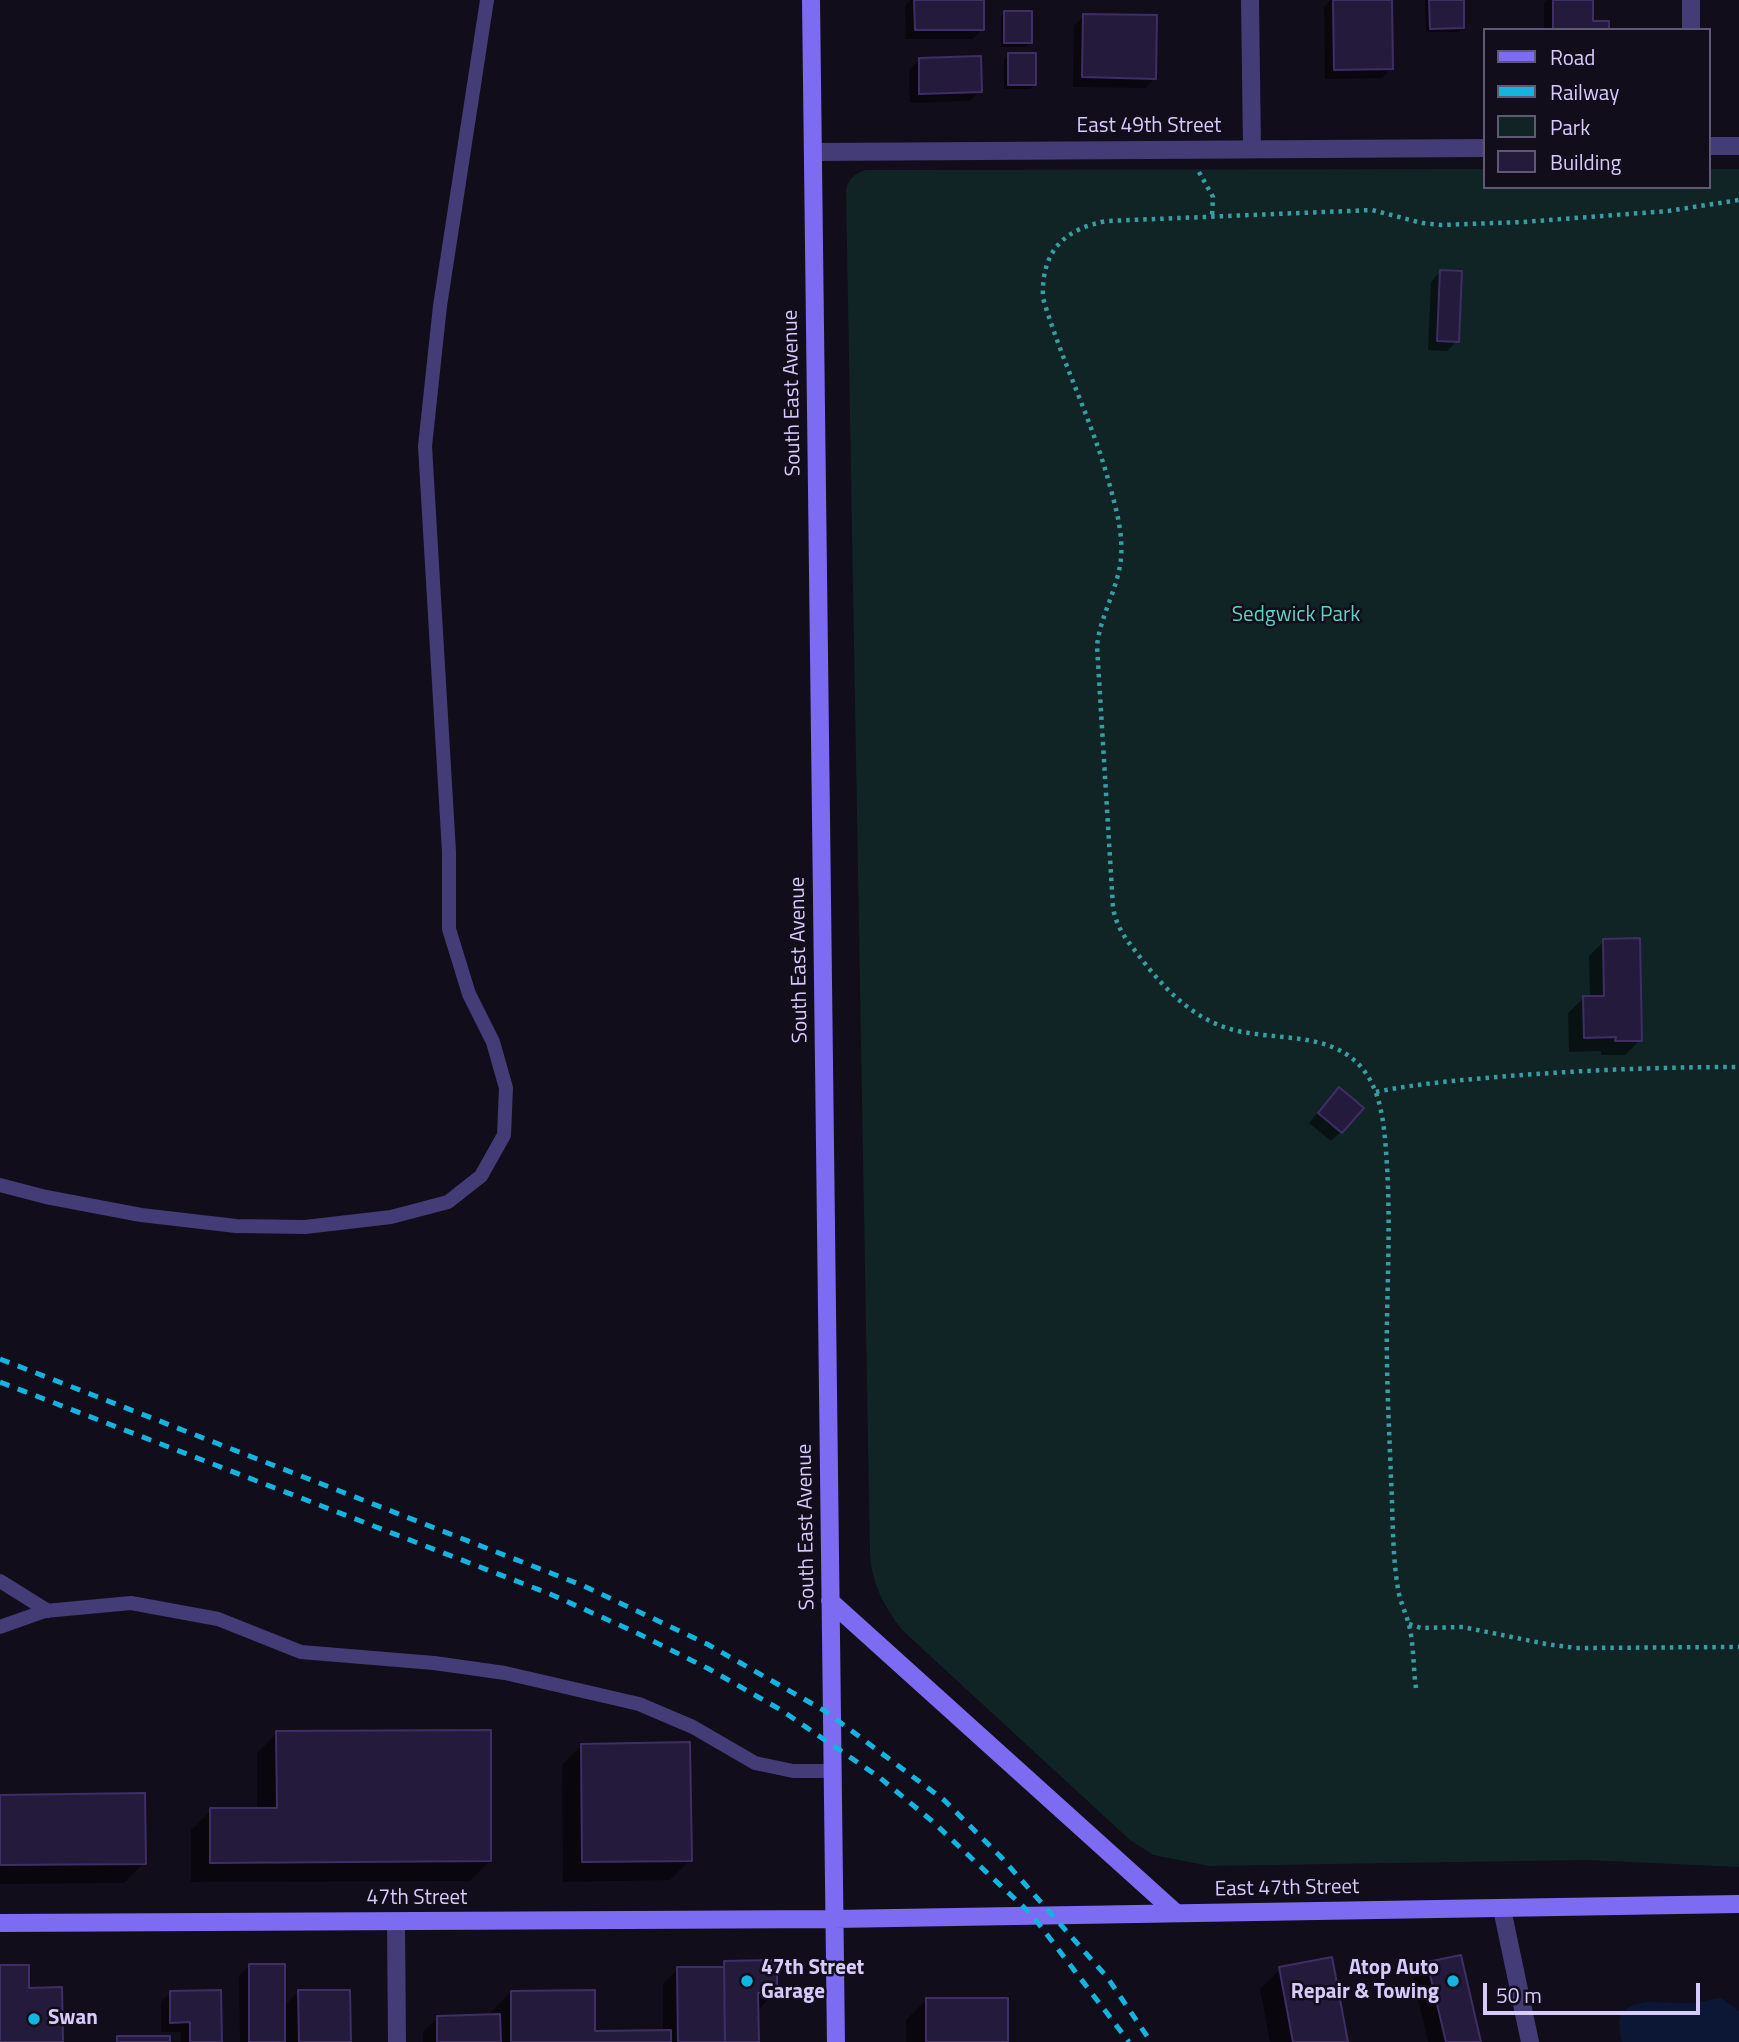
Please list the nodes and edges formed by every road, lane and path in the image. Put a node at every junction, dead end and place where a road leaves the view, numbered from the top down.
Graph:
1 (487, 0) edge
2 (811, 0) edge
3 (1250, 0) edge
4 (1691, 0) edge
5 (1691, 28) edge
6 (1711, 146) edge
7 (1739, 146) edge
8 (1484, 148) edge
9 (1187, 149) junction
10 (1252, 149) junction
11 (813, 152) junction
12 (1739, 200) edge
13 (1212, 216) junction
14 (1739, 1067) edge
15 (1376, 1092) junction
16 (0, 1185) edge
17 (0, 1581) edge
18 (830, 1601) junction
19 (48, 1611) junction
20 (1409, 1624) junction
21 (0, 1628) edge
22 (1739, 1647) edge
23 (1416, 1688) dead end
24 (833, 1771) junction
25 (1739, 1905) edge
26 (1502, 1909) junction
27 (1176, 1913) junction
28 (835, 1919) junction
29 (396, 1922) junction
30 (0, 1923) edge
31 (397, 2042) edge
32 (836, 2042) edge
33 (1530, 2042) edge

1 - 16 lane
2 - 11 main road, South East Avenue
3 - 10 street
4 - 5 street
6 - 7 street
8 - 10 street, East 49th Street
9 - 10 street, East 49th Street
9 - 11 street, East 49th Street
9 - 13 path
11 - 18 main road, South East Avenue
12 - 13 path
13 - 15 path
14 - 15 path
15 - 20 path
17 - 19 lane
18 - 24 main road, South East Avenue
18 - 27 main road
19 - 21 lane
19 - 24 lane
20 - 22 path
20 - 23 path
24 - 28 main road, South East Avenue
25 - 26 main road, East 47th Street
26 - 27 main road, East 47th Street
26 - 33 street
27 - 28 main road, East 47th Street
28 - 29 main road, 47th Street
28 - 32 main road, South East Avenue
29 - 30 main road, 47th Street
29 - 31 street

